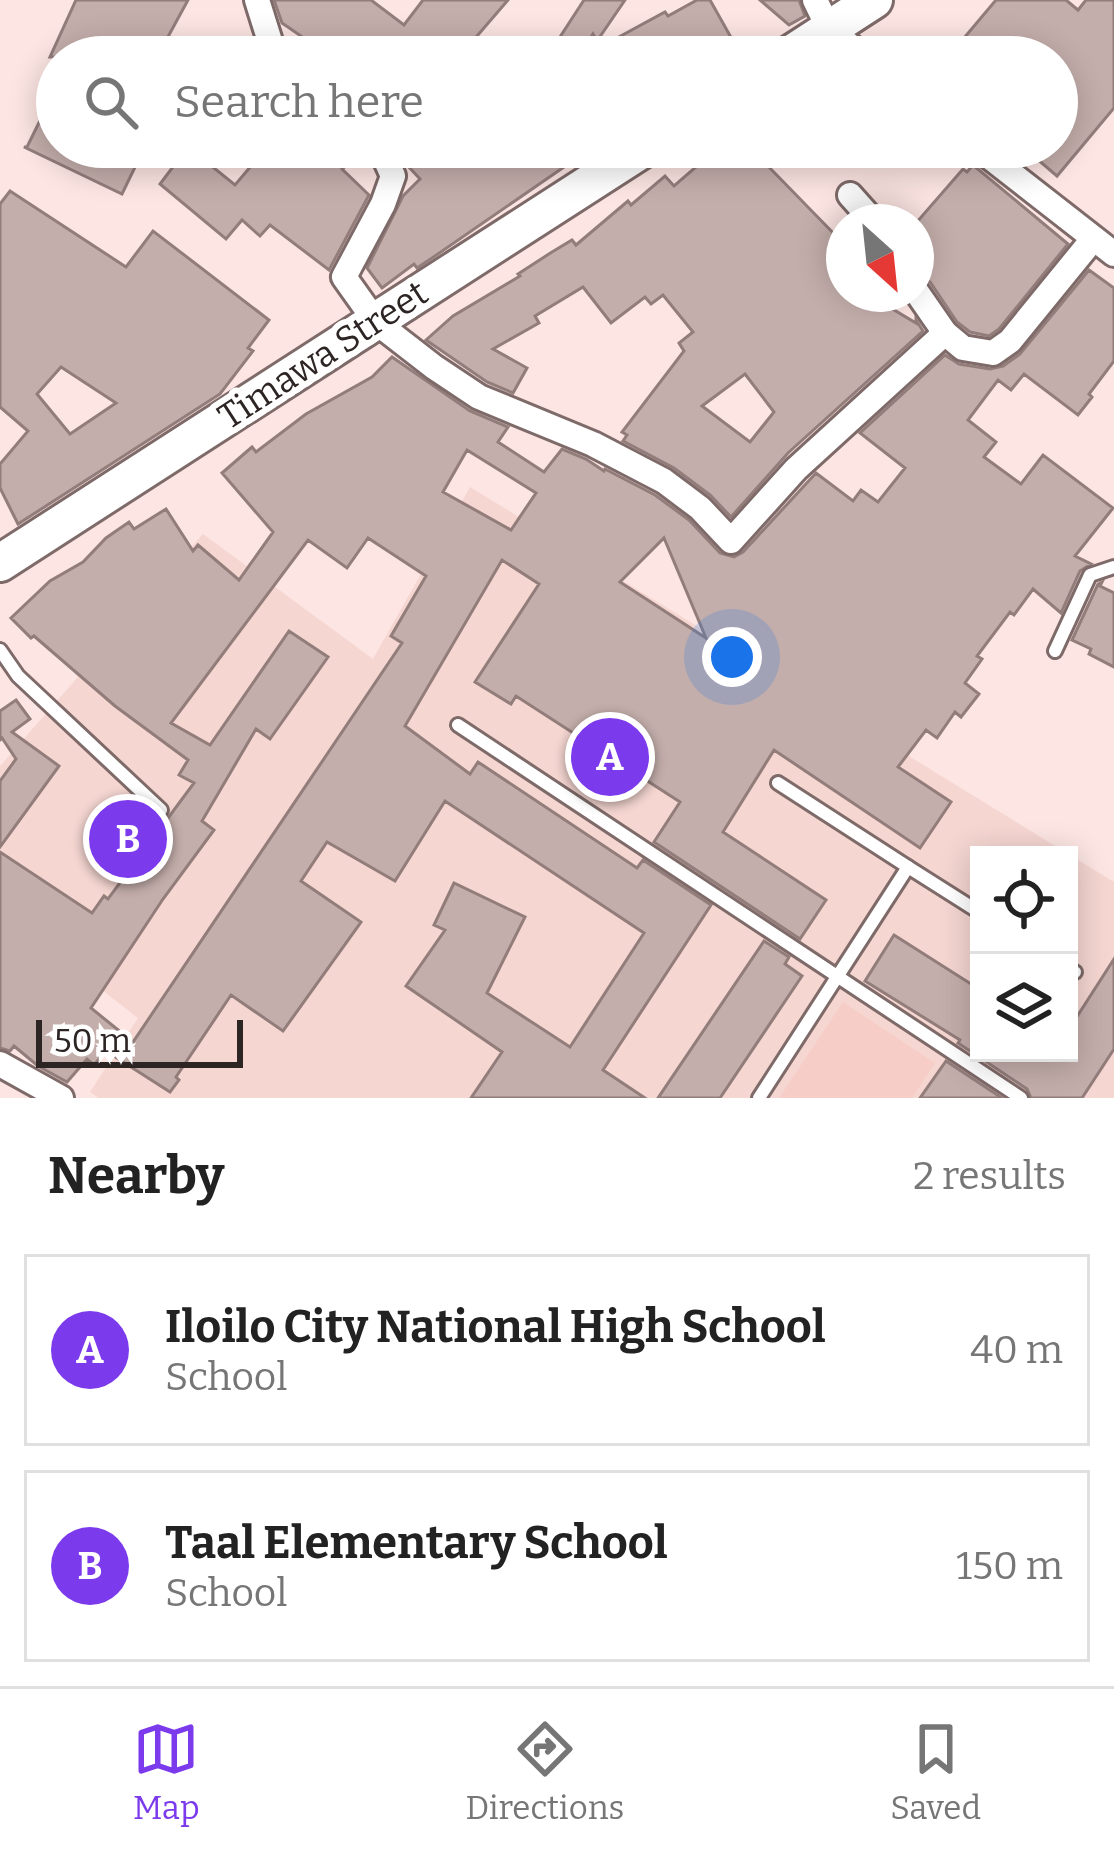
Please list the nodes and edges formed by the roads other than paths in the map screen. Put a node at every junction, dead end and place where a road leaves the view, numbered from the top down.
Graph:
1 (257, 0) edge
2 (874, 0) edge
3 (822, 15) edge
4 (268, 36) edge
5 (389, 168) edge
6 (614, 168) edge
7 (1004, 168) edge
8 (850, 195) dead end
9 (858, 204) edge
10 (1104, 246) edge
11 (930, 312) edge
12 (376, 322) junction
13 (945, 334) junction
14 (0, 563) edge
15 (1114, 566) edge
16 (0, 650) edge
17 (1055, 651) dead end
18 (458, 725) dead end
19 (778, 783) dead end
20 (160, 810) dead end
21 (908, 867) junction
22 (970, 906) edge
23 (838, 977) junction
24 (0, 1064) edge
25 (62, 1098) edge
26 (759, 1098) edge
27 (1021, 1098) edge

1 - 4 street
2 - 3 street
5 - 12 street
6 - 12 street, Timawa Street
7 - 10 street
8 - 9 street
10 - 13 street
11 - 13 street
12 - 13 street
12 - 14 street, Timawa Street
15 - 17 lane
16 - 20 lane
18 - 23 lane
19 - 21 lane
21 - 22 lane
21 - 23 lane
23 - 26 lane
23 - 27 lane
24 - 25 street

